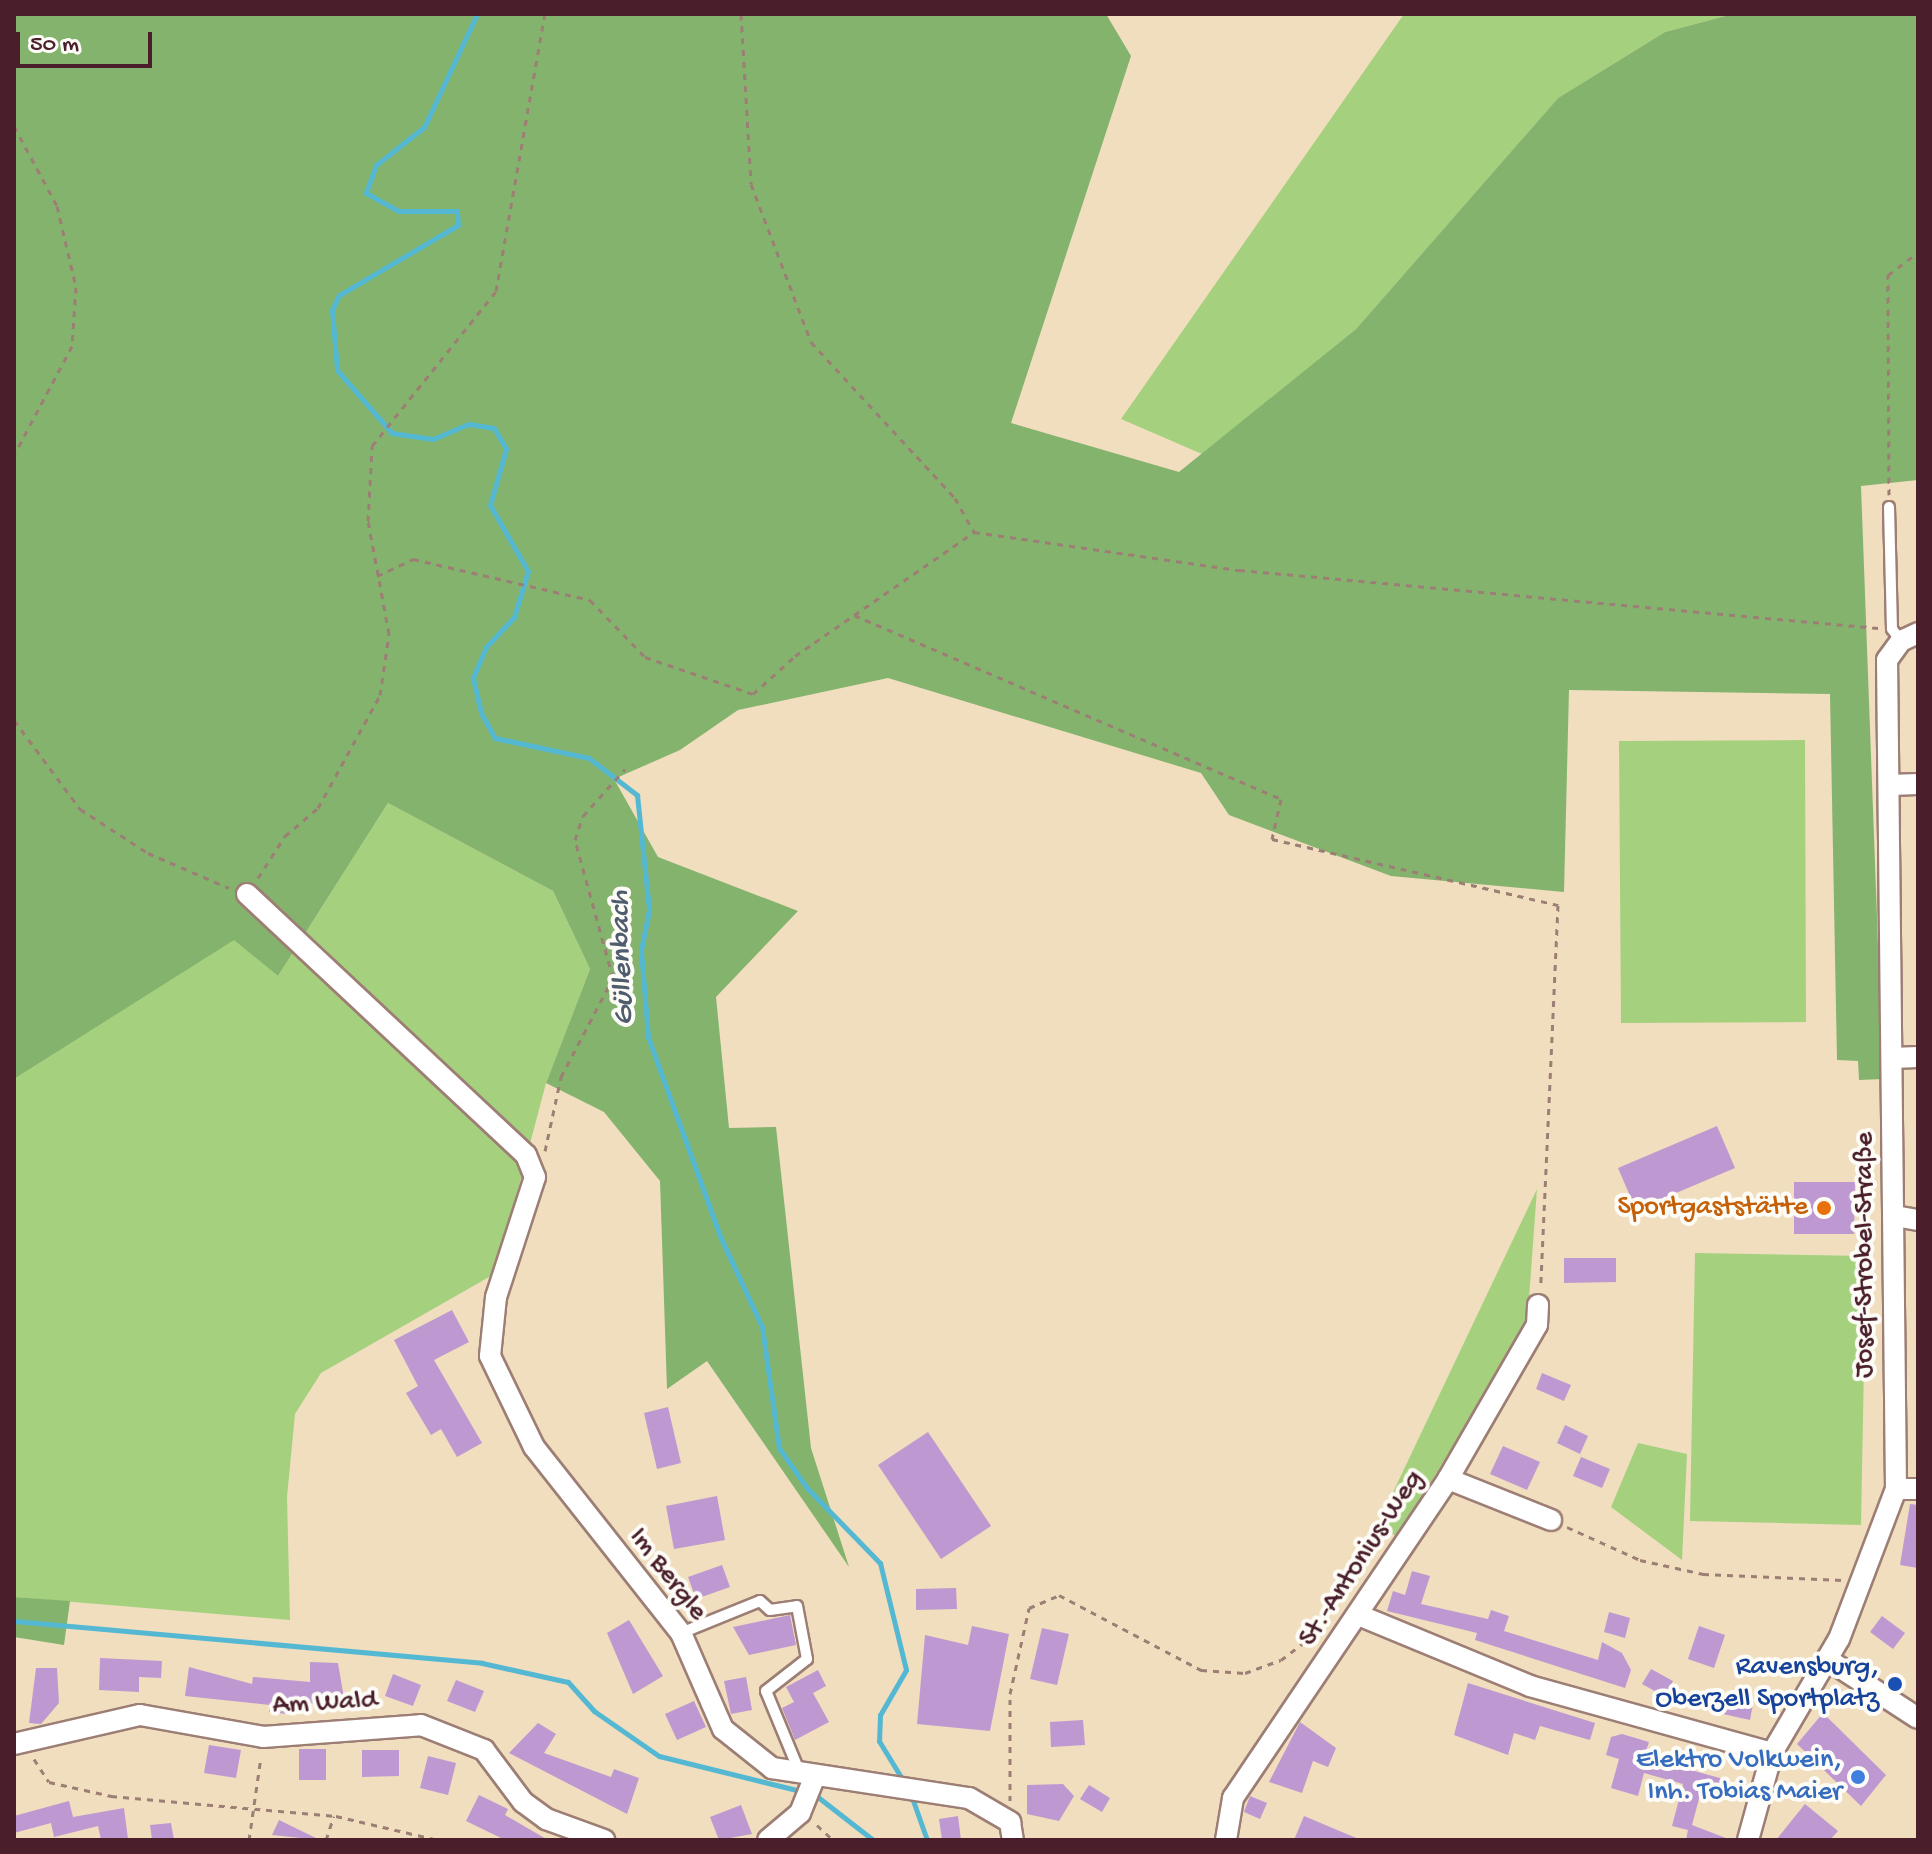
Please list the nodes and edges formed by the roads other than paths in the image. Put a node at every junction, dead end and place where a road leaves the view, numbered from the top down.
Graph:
1 (1889, 507) road end
2 (1904, 634) edge
3 (1918, 784) edge
4 (1890, 785) junction
5 (247, 894) road end
6 (1918, 1057) edge
7 (1892, 1058) junction
8 (1895, 1216) junction
9 (1918, 1220) edge
10 (1538, 1305) road end
11 (1448, 1479) junction
12 (1896, 1489) junction
13 (1918, 1489) edge
14 (1551, 1520) road end
15 (1361, 1616) junction
16 (681, 1633) junction
17 (1827, 1659) junction
18 (1918, 1718) edge
19 (24, 1743) edge
20 (1772, 1753) junction
21 (809, 1778) junction
22 (1012, 1831) edge
23 (1750, 1839) edge
24 (604, 1840) edge
25 (768, 1840) edge
26 (1226, 1840) edge

1 - 2 lane
2 - 4 street, Josef-Strobel-Straße
3 - 4 street
4 - 7 street, Josef-Strobel-Straße
5 - 16 street, Im Bergle
6 - 7 street
7 - 8 street, Josef-Strobel-Straße
8 - 9 street
8 - 12 street, Josef-Strobel-Straße
10 - 11 street, St.-Antonius-Weg
11 - 14 street
11 - 15 street, St.-Antonius-Weg
12 - 13 street
12 - 17 street, Josef-Strobel-Straße
15 - 20 street
15 - 26 street, St.-Antonius-Weg
16 - 21 street, Im Bergle
16 - 21 lane
17 - 18 street
17 - 20 street, Josef-Strobel-Straße
19 - 24 street, Am Wald
20 - 23 street, Josef-Strobel-Straße
21 - 22 street, Im Bergle
21 - 25 street

